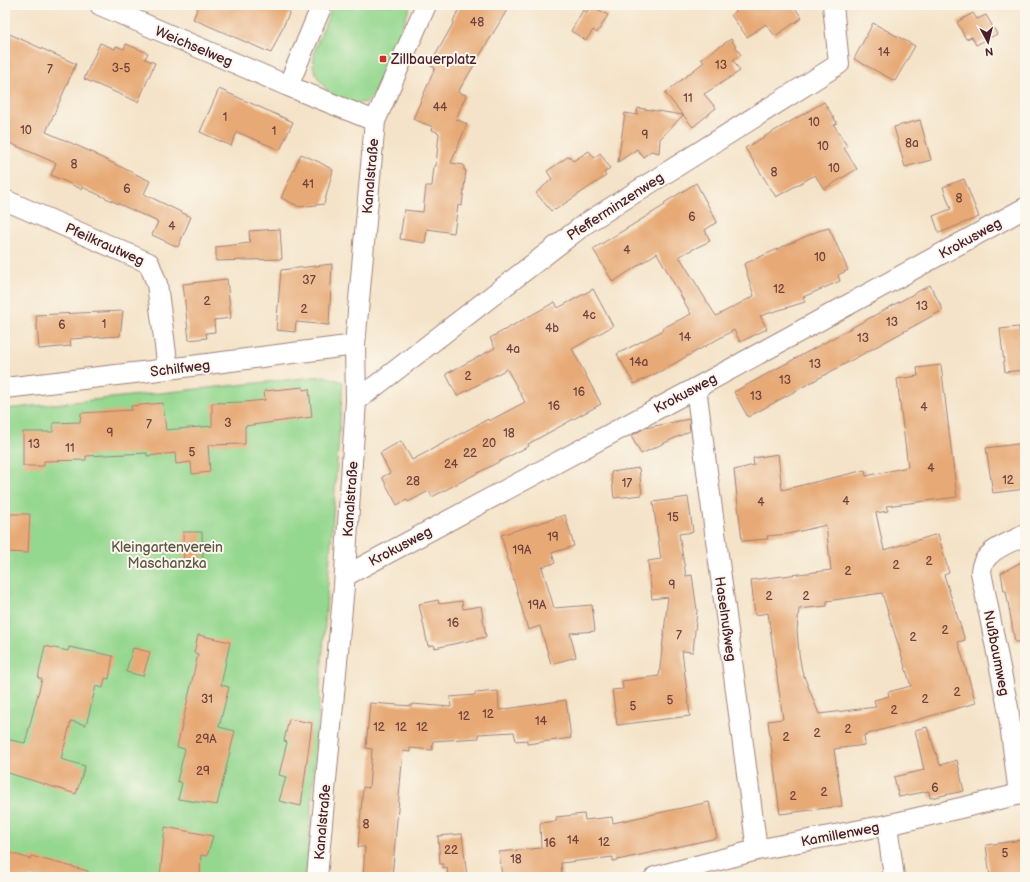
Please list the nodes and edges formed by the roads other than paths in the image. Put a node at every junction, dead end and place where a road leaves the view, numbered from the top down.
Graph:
1 (100, 5) edge
2 (322, 5) edge
3 (426, 5) edge
4 (833, 5) edge
5 (288, 86) junction
6 (375, 121) junction
7 (5, 200) edge
8 (1025, 208) edge
9 (355, 345) junction
10 (168, 369) junction
11 (5, 388) edge
12 (696, 388) junction
13 (356, 401) junction
14 (1025, 535) edge
15 (345, 576) junction
16 (1022, 794) edge
17 (887, 825) junction
18 (757, 850) junction
19 (317, 877) edge
20 (655, 877) edge
21 (894, 877) edge

1 - 5 street, Weichselweg
2 - 5 street
3 - 6 street
4 - 13 street, Pfefferminzenweg
5 - 6 street
6 - 9 street, Kanalstraße
7 - 10 street, Pfeilkrautweg
8 - 12 street, Krokusweg
9 - 10 street, Schilfweg
9 - 13 street, Kanalstraße
10 - 11 street, Schilfweg
12 - 15 street, Krokusweg
12 - 18 street, Haselnußweg
13 - 15 street, Kanalstraße
14 - 16 street, Nußbaumweg
15 - 19 street, Kanalstraße
16 - 17 street, Kamillenweg
17 - 18 street, Kamillenweg
17 - 21 street
18 - 20 street, Kamillenweg

